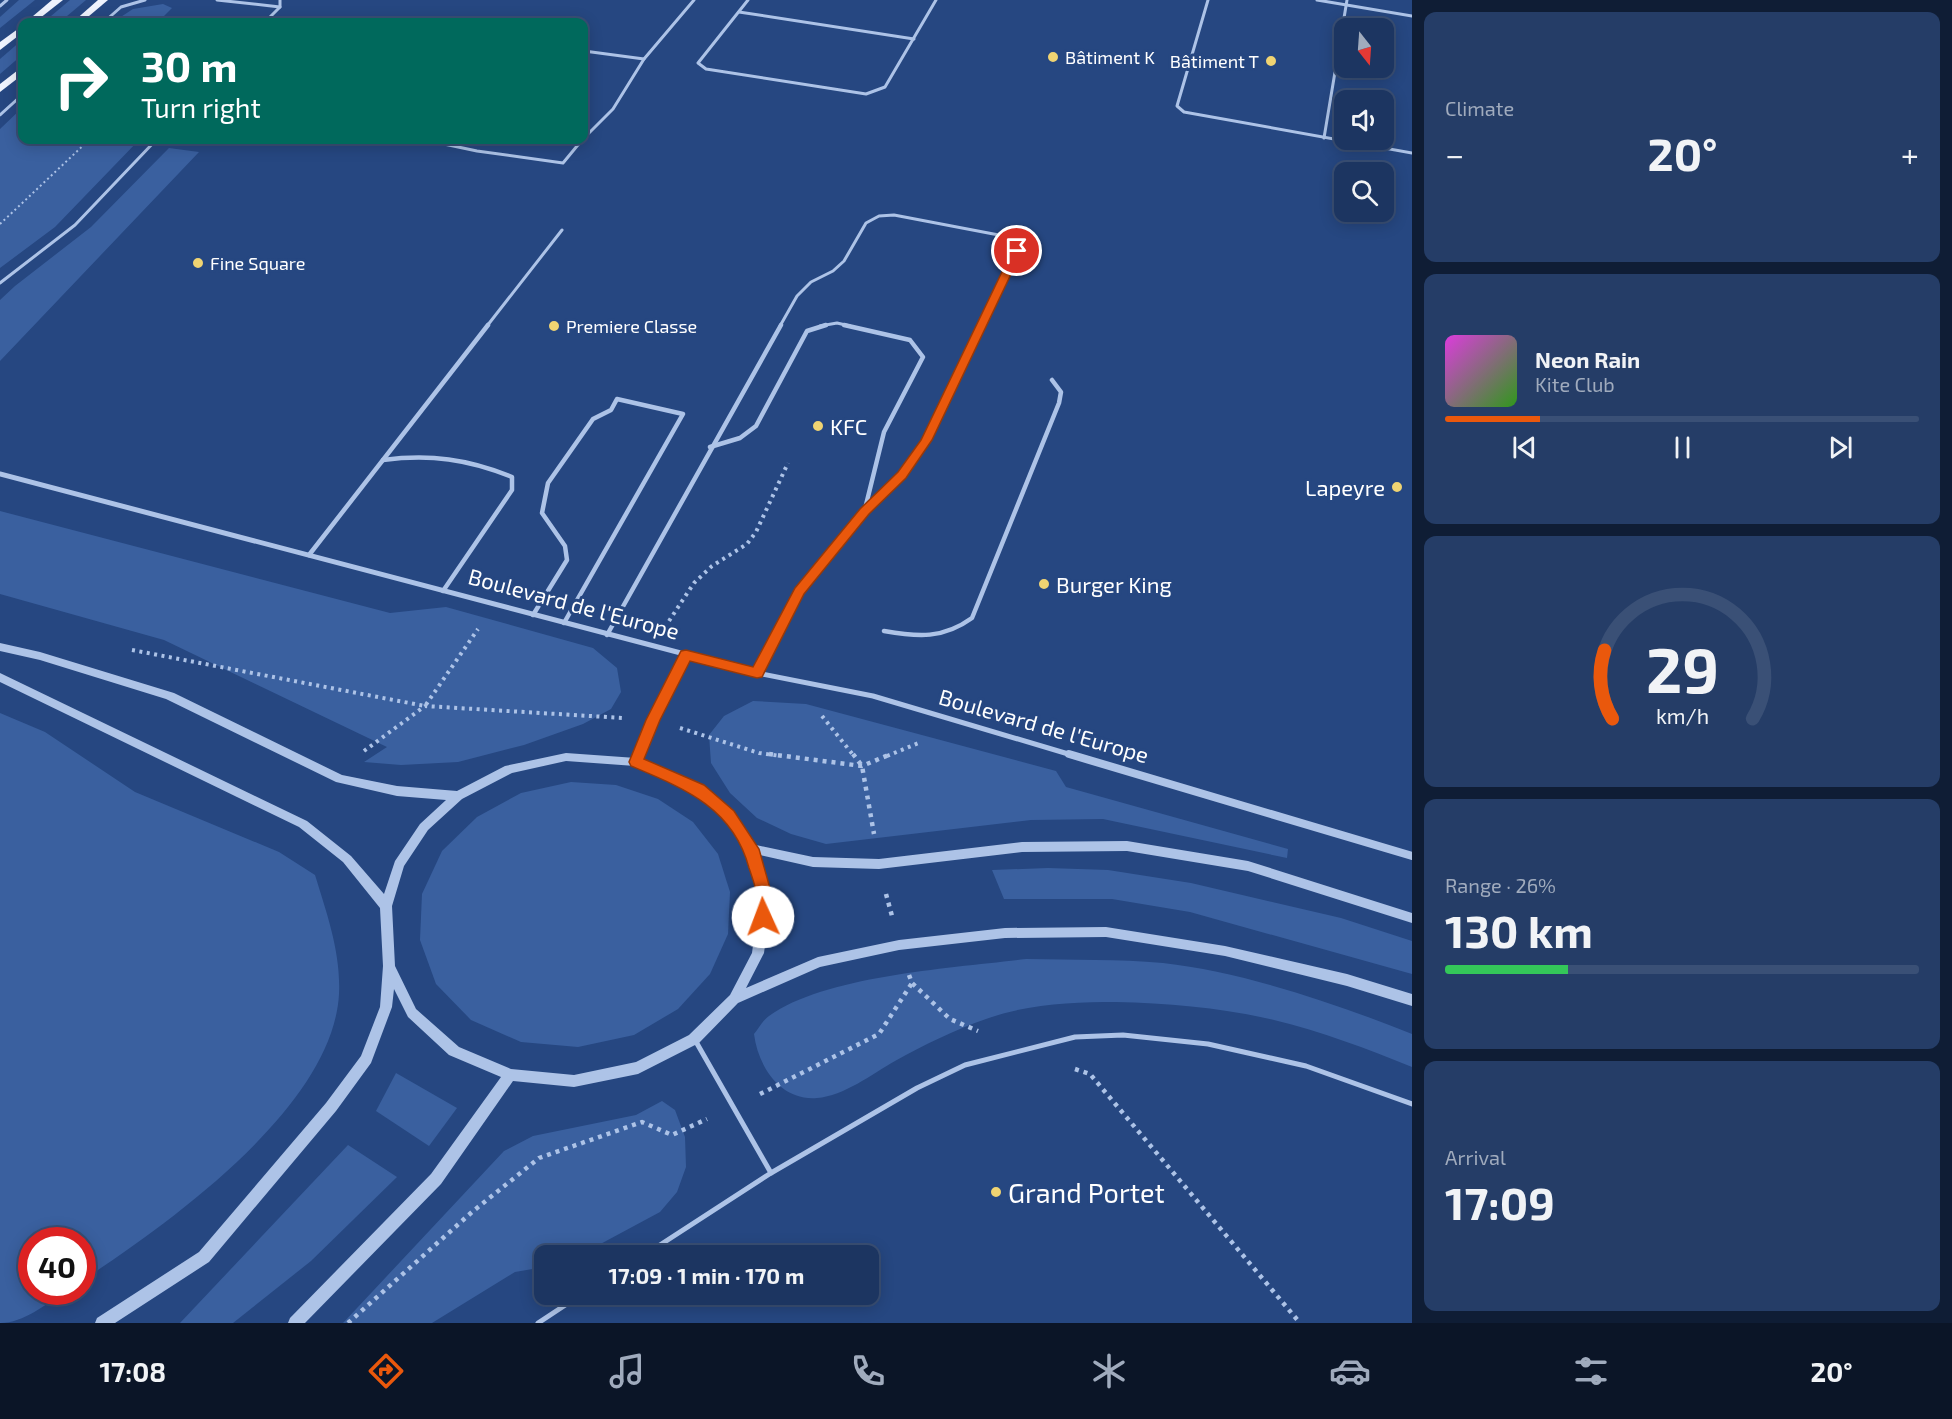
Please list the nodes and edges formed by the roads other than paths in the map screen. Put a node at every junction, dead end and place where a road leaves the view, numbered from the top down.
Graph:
1 (7, 0) edge
2 (58, 0) edge
3 (103, 0) edge
4 (145, 0) edge
5 (218, 0) edge
6 (280, 0) edge
7 (693, 0) edge
8 (748, 0) edge
9 (936, 0) edge
10 (1208, 0) edge
11 (1317, 0) edge
12 (1346, 2) edge
13 (0, 6) edge
14 (280, 7) junction
15 (739, 12) junction
16 (1412, 16) edge
17 (35, 18) edge
18 (82, 18) edge
19 (109, 18) edge
20 (269, 18) edge
21 (18, 32) edge
22 (914, 39) junction
23 (0, 47) edge
24 (588, 52) edge
25 (644, 59) junction
26 (18, 73) edge
27 (0, 89) edge
28 (18, 99) edge
29 (0, 115) edge
30 (588, 134) edge
31 (1324, 138) junction
32 (152, 144) edge
33 (444, 144) edge
34 (579, 144) edge
35 (1412, 153) edge
36 (562, 230) dead end
37 (0, 283) edge
38 (1052, 380) dead end
39 (710, 447) junction
40 (383, 460) junction
41 (0, 474) edge
42 (865, 512) junction
43 (309, 555) junction
44 (443, 591) junction
45 (533, 615) junction
46 (564, 622) junction
47 (884, 630) dead end
48 (607, 635) junction
49 (0, 647) edge
50 (686, 655) junction
51 (757, 673) junction
52 (0, 677) edge
53 (636, 762) junction
54 (458, 796) junction
55 (752, 849) junction
56 (1412, 856) edge
57 (386, 906) junction
58 (1412, 918) edge
59 (389, 966) junction
60 (734, 999) junction
61 (1412, 1000) edge
62 (694, 1039) junction
63 (510, 1075) junction
64 (1412, 1104) edge
65 (771, 1173) junction
66 (660, 1245) edge
67 (565, 1305) edge
68 (102, 1323) edge
69 (295, 1323) edge
70 (538, 1323) edge

1 - 13 lane
2 - 17 main road
3 - 18 main road
4 - 19 lane
5 - 14 lane
6 - 14 lane
7 - 25 lane
8 - 15 lane
9 - 22 lane
10 - 31 lane
11 - 12 lane
12 - 16 lane
12 - 31 lane
14 - 20 lane
15 - 22 lane
15 - 22 lane
21 - 23 main road
24 - 25 lane
25 - 30 lane
26 - 27 main road
28 - 29 lane
31 - 35 lane
32 - 37 lane
33 - 34 lane
36 - 40 lane
38 - 47 lane
39 - 42 lane
39 - 42 lane
39 - 48 lane
40 - 43 lane
40 - 44 lane
41 - 43 street, Boulevard de l'Europe
42 - 51 lane
43 - 44 street, Boulevard de l'Europe
44 - 45 street, Boulevard de l'Europe
45 - 46 street, Boulevard de l'Europe
45 - 46 lane
46 - 48 street, Boulevard de l'Europe
48 - 50 street, Boulevard de l'Europe
49 - 54 street
50 - 51 street, Boulevard de l'Europe
50 - 53 street
51 - 56 street, Boulevard de l'Europe
52 - 57 street
53 - 54 street
53 - 55 street
54 - 57 street
55 - 58 street
55 - 60 street
57 - 59 street
59 - 63 street
59 - 68 street
60 - 61 street
60 - 62 street
62 - 63 street
62 - 65 lane
63 - 69 street
64 - 65 lane
65 - 66 lane
67 - 70 lane

